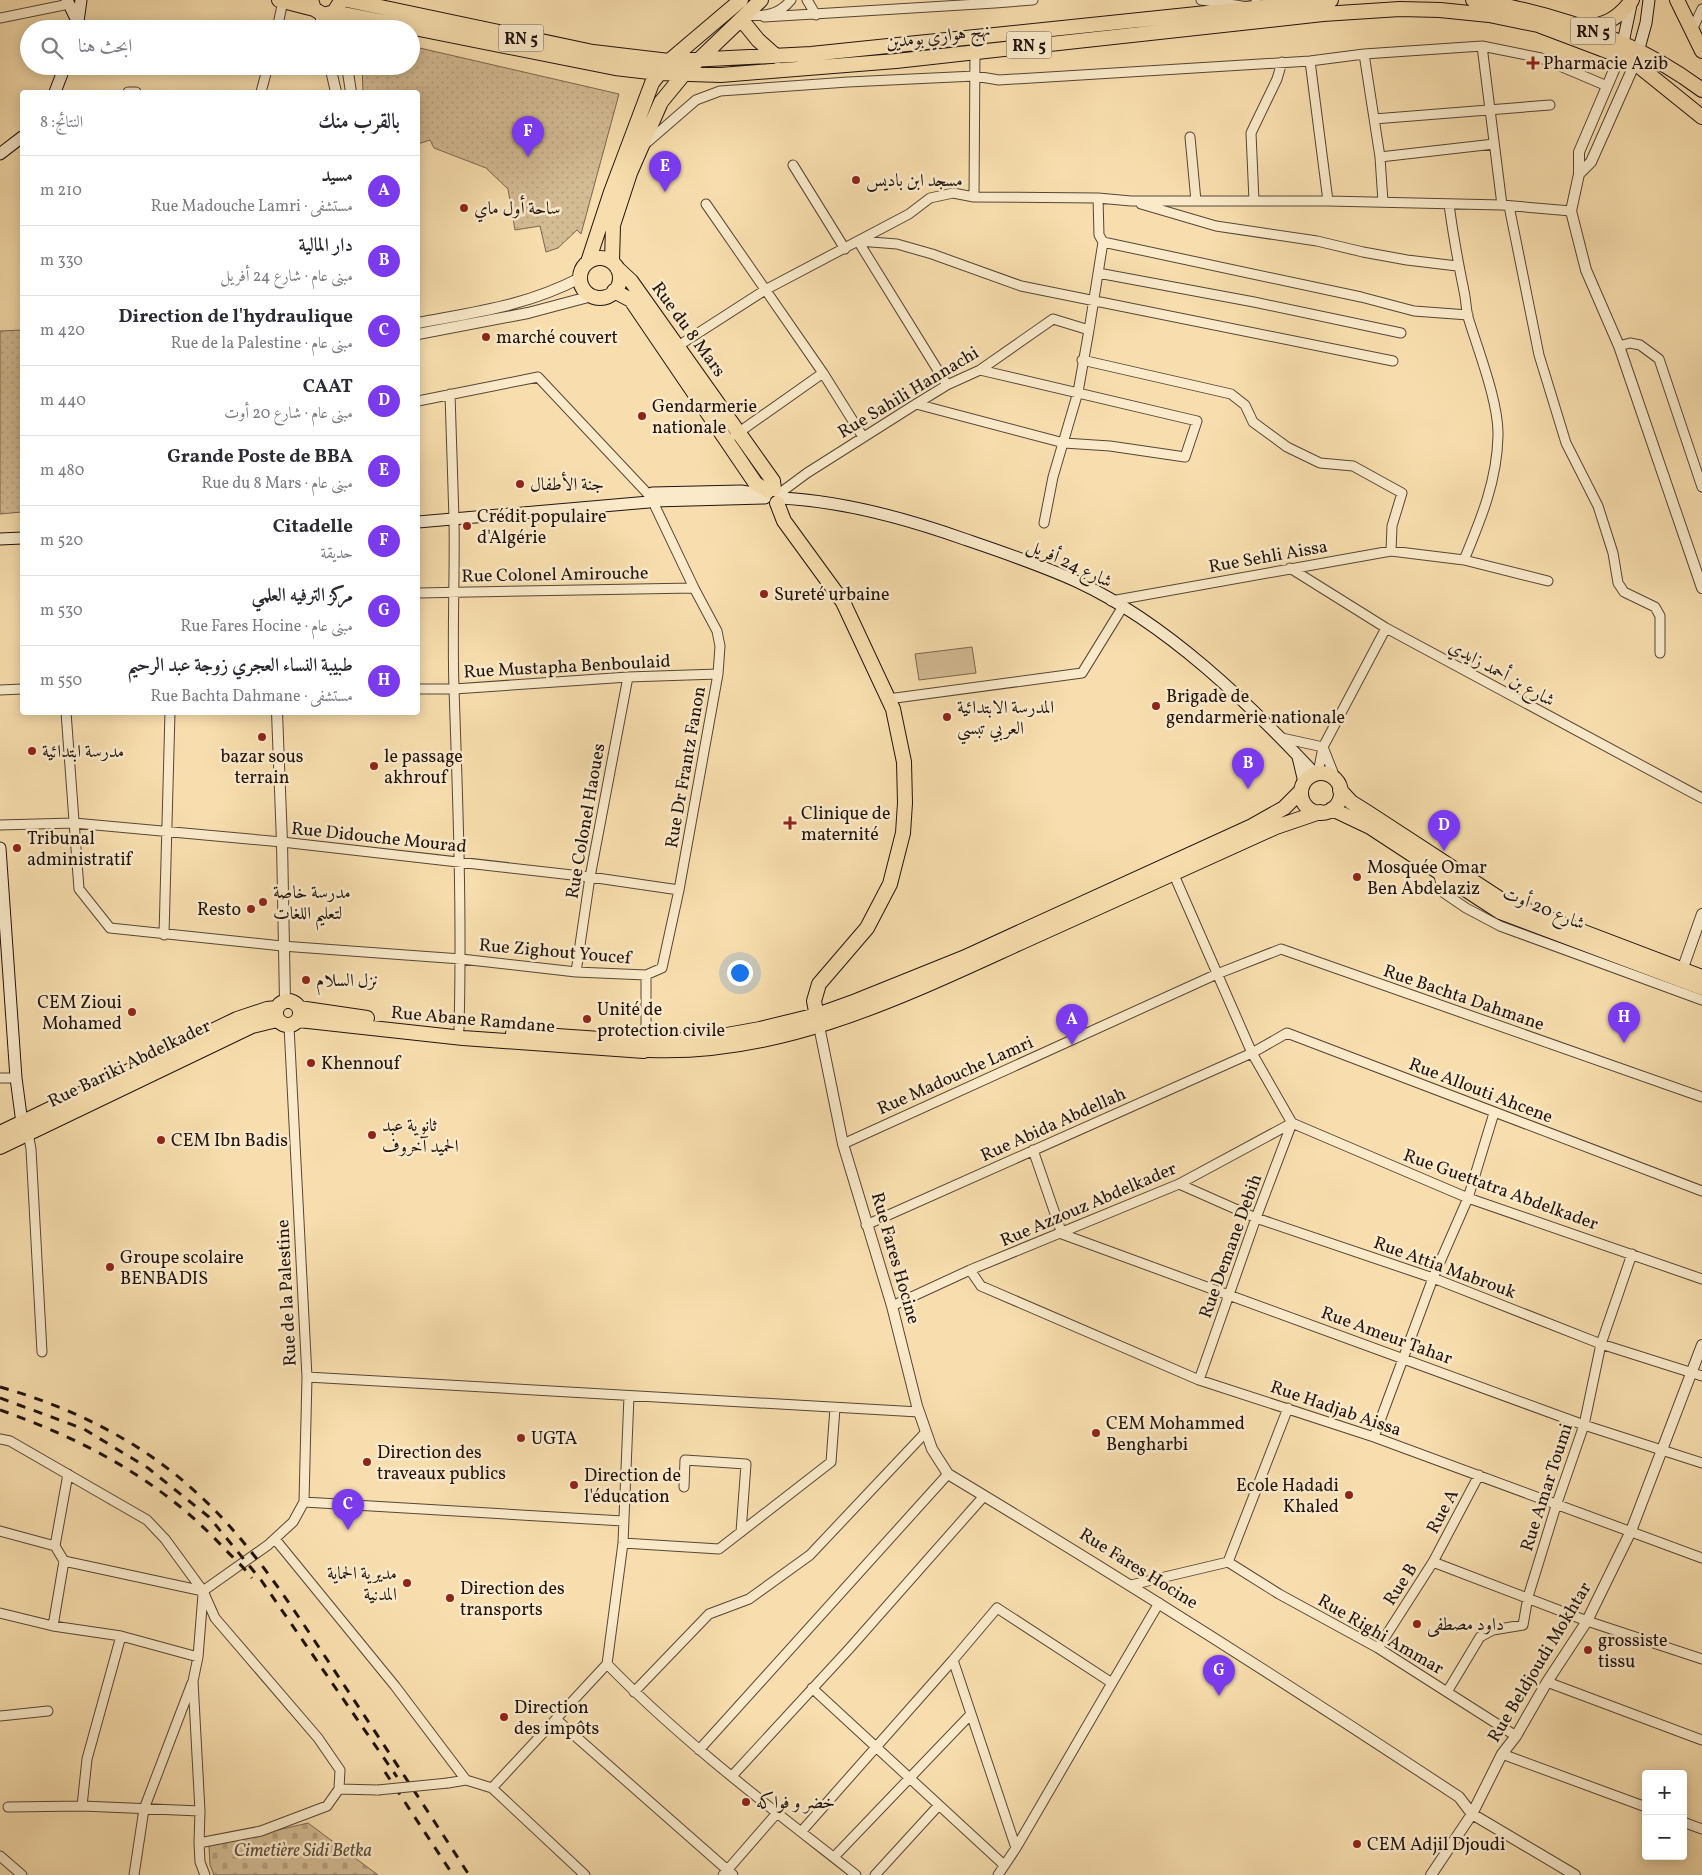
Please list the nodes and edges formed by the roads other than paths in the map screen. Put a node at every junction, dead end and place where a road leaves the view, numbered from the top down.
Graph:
1 (81, 0) edge
2 (281, 0) edge
3 (347, 0) edge
4 (740, 0) edge
5 (761, 0) edge
6 (791, 0) edge
7 (807, 0) edge
8 (1033, 0) edge
9 (1201, 0) edge
10 (1331, 0) edge
11 (1473, 0) edge
12 (1632, 0) edge
13 (1649, 0) edge
14 (1677, 0) edge
15 (995, 1) edge
16 (68, 2) edge
17 (1256, 4) edge
18 (325, 8) edge
19 (1702, 9) edge
20 (816, 15) junction
21 (743, 17) junction
22 (764, 17) junction
23 (0, 18) edge
24 (75, 20) edge
25 (79, 20) edge
26 (278, 20) edge
27 (332, 20) edge
28 (383, 20) edge
29 (1583, 27) junction
30 (420, 28) edge
31 (1692, 30) junction
32 (1482, 46) junction
33 (1622, 50) junction
34 (975, 51) junction
35 (1702, 51) edge
36 (1364, 54) junction
37 (777, 57) junction
38 (1637, 57) junction
39 (669, 61) junction
40 (698, 61) junction
41 (1310, 61) junction
42 (1282, 62) junction
43 (658, 73) junction
44 (684, 74) junction
45 (62, 75) edge
46 (266, 75) edge
47 (332, 75) edge
48 (348, 75) edge
49 (975, 76) junction
50 (1607, 86) junction
51 (56, 90) edge
52 (262, 90) edge
53 (336, 90) edge
54 (351, 90) edge
55 (1702, 90) edge
56 (1550, 105) dead end
57 (1490, 111) junction
58 (1702, 117) edge
59 (1374, 119) junction
60 (1190, 137) dead end
61 (20, 138) edge
62 (1494, 144) junction
63 (640, 149) junction
64 (2, 152) edge
65 (1380, 157) junction
66 (793, 165) dead end
67 (1579, 174) junction
68 (974, 197) junction
69 (1098, 198) junction
70 (1254, 201) junction
71 (1328, 201) junction
72 (1131, 202) junction
73 (1196, 202) junction
74 (1383, 202) junction
75 (706, 204) dead end
76 (1449, 204) junction
77 (1506, 205) junction
78 (1571, 211) junction
79 (858, 241) junction
80 (1103, 242) junction
81 (845, 249) junction
82 (588, 262) junction
83 (615, 265) junction
84 (1457, 266) junction
85 (1098, 273) junction
86 (580, 278) junction
87 (765, 290) junction
88 (614, 291) junction
89 (592, 296) junction
90 (1094, 301) junction
91 (1468, 315) junction
92 (420, 323) edge
93 (1089, 330) junction
94 (1400, 333) dead end
95 (420, 334) edge
96 (678, 346) junction
97 (1619, 346) junction
98 (1082, 360) junction
99 (1393, 361) dead end
100 (980, 370) junction
101 (823, 373) junction
102 (947, 385) junction
103 (1078, 392) junction
104 (450, 394) junction
105 (420, 401) edge
106 (916, 404) junction
107 (740, 431) junction
108 (863, 437) junction
109 (727, 441) junction
110 (1064, 443) junction
111 (1702, 488) edge
112 (773, 495) junction
113 (651, 498) junction
114 (454, 520) junction
115 (420, 522) edge
116 (1044, 523) dead end
117 (20, 538) edge
118 (0, 539) edge
119 (1392, 551) junction
120 (1464, 560) junction
121 (1290, 568) junction
122 (1548, 581) dead end
123 (694, 588) junction
124 (1702, 588) edge
125 (420, 593) edge
126 (452, 593) junction
127 (1111, 601) junction
128 (1122, 608) junction
129 (1386, 628) junction
130 (1660, 653) dead end
131 (718, 674) junction
132 (628, 676) junction
133 (420, 688) edge
134 (20, 689) edge
135 (454, 689) junction
136 (0, 690) edge
137 (888, 699) junction
138 (66, 715) edge
139 (170, 715) edge
140 (277, 715) edge
141 (1282, 738) junction
142 (1323, 746) junction
143 (1309, 780) junction
144 (1338, 785) junction
145 (1702, 798) edge
146 (1326, 810) junction
147 (74, 823) junction
148 (0, 825) edge
149 (167, 833) junction
150 (282, 842) junction
151 (0, 848) edge
152 (459, 862) junction
153 (1174, 875) junction
154 (590, 877) junction
155 (679, 890) junction
156 (1702, 914) edge
157 (164, 935) junction
158 (282, 946) junction
159 (461, 959) junction
160 (576, 972) junction
161 (646, 974) junction
162 (1217, 974) junction
163 (1702, 976) edge
164 (1679, 980) junction
165 (1702, 988) edge
166 (1702, 1000) edge
167 (288, 1014) junction
168 (818, 1021) junction
169 (459, 1029) junction
170 (647, 1045) junction
171 (1252, 1053) junction
172 (0, 1078) edge
173 (16, 1078) junction
174 (1702, 1097) edge
175 (1494, 1113) junction
176 (1292, 1123) junction
177 (25, 1128) junction
178 (0, 1133) edge
179 (843, 1144) junction
180 (0, 1147) edge
181 (1033, 1150) junction
182 (1179, 1184) junction
183 (1702, 1191) edge
184 (1468, 1198) junction
185 (1256, 1218) junction
186 (866, 1225) junction
187 (1062, 1234) junction
188 (1632, 1254) junction
189 (970, 1270) junction
190 (1434, 1278) junction
191 (1702, 1279) edge
192 (1230, 1295) junction
193 (892, 1306) junction
194 (1601, 1344) junction
195 (1702, 1345) edge
196 (42, 1352) dead end
197 (1404, 1358) junction
198 (1692, 1372) junction
199 (1702, 1376) edge
200 (306, 1377) junction
201 (1199, 1380) junction
202 (629, 1396) junction
203 (835, 1408) junction
204 (1288, 1408) junction
205 (919, 1412) junction
206 (1584, 1425) junction
207 (926, 1432) junction
208 (1374, 1437) junction
209 (0, 1439) edge
210 (1663, 1449) junction
211 (1702, 1463) edge
212 (68, 1474) junction
213 (948, 1474) junction
214 (1479, 1475) junction
215 (684, 1487) dead end
216 (984, 1496) junction
217 (304, 1502) junction
218 (1556, 1506) junction
219 (623, 1521) junction
220 (0, 1531) edge
221 (1631, 1531) junction
222 (741, 1532) junction
223 (272, 1542) junction
224 (623, 1543) junction
225 (55, 1546) junction
226 (1702, 1558) edge
227 (64, 1560) junction
228 (1228, 1562) junction
229 (1433, 1562) junction
230 (1131, 1585) junction
231 (203, 1591) junction
232 (1528, 1597) junction
233 (1159, 1603) junction
234 (0, 1613) edge
235 (1587, 1621) junction
236 (53, 1626) junction
237 (120, 1636) junction
238 (1378, 1648) junction
239 (198, 1657) junction
240 (1702, 1659) edge
241 (953, 1660) junction
242 (607, 1664) junction
243 (193, 1681) junction
244 (1546, 1682) junction
245 (1112, 1683) junction
246 (812, 1688) junction
247 (634, 1692) junction
248 (1447, 1692) junction
249 (48, 1711) dead end
250 (971, 1714) junction
251 (0, 1716) edge
252 (557, 1720) junction
253 (1516, 1736) junction
254 (1702, 1740) edge
255 (875, 1748) junction
256 (699, 1750) junction
257 (1502, 1754) junction
258 (732, 1776) junction
259 (910, 1778) junction
260 (466, 1780) junction
261 (492, 1788) junction
262 (340, 1789) junction
263 (939, 1805) junction
264 (82, 1806) junction
265 (1642, 1806) edge
266 (8, 1807) dead end
267 (144, 1809) junction
268 (200, 1810) junction
269 (777, 1813) junction
270 (1472, 1814) junction
271 (1687, 1823) edge
272 (1702, 1829) edge
273 (802, 1832) junction
274 (199, 1843) junction
275 (1016, 1848) junction
276 (0, 1856) edge
277 (834, 1857) junction
278 (1004, 1865) junction
279 (728, 1873) edge
280 (22, 1875) edge
281 (134, 1875) edge
282 (204, 1875) edge
283 (585, 1875) edge
284 (856, 1875) edge
285 (875, 1875) edge
286 (998, 1875) edge
287 (1431, 1875) edge
288 (1575, 1875) edge

1 - 25 main road
2 - 18 main road, نهج هواري بومدين / RN 5
2 - 26 street
3 - 39 main road, نهج هواري بومدين / RN 5
4 - 39 main road
5 - 21 main road
6 - 22 street
7 - 20 street
8 - 15 street
9 - 17 street
10 - 17 main road, نهج هواري بومدين / RN 5
11 - 29 main road, نهج هواري بومدين / RN 5
12 - 29 main road
12 - 33 main road
13 - 38 main road
14 - 31 main road
15 - 20 street
16 - 23 street
16 - 24 main road
17 - 37 main road, نهج هواري بومدين / RN 5
18 - 27 street
18 - 28 main road, نهج هواري بومدين / RN 5
19 - 31 street
20 - 22 street
21 - 22 street
21 - 37 main road
21 - 40 main road
29 - 33 main road, نهج هواري بومدين / RN 5
30 - 43 main road, نهج هواري بومدين / RN 5
31 - 35 main road
32 - 36 street
32 - 50 street
32 - 57 street
33 - 34 main road, نهج هواري بومدين / RN 5
33 - 38 main road, نهج هواري بومدين / RN 5
33 - 50 street
34 - 44 main road, نهج هواري بومدين / RN 5
34 - 49 street
36 - 41 street
36 - 59 street
37 - 40 main road, نهج هواري بومدين / RN 5
38 - 55 main road, نهج هواري بومدين / RN 5
38 - 58 main road, نهج هواري بومدين / RN 5
38 - 67 street
39 - 40 main road, نهج هواري بومدين / RN 5
39 - 43 main road
40 - 44 main road
41 - 42 street
41 - 71 street
42 - 49 street
42 - 70 street
43 - 44 main road, نهج هواري بومدين / RN 5
43 - 82 main road
44 - 63 main road
45 - 51 main road
46 - 52 street
47 - 53 street
48 - 54 street
49 - 63 street
49 - 68 street
50 - 67 street
56 - 57 street
57 - 59 street
57 - 62 street
59 - 65 street
60 - 73 street
61 - 64 main road
62 - 65 street
62 - 77 street
63 - 83 main road
65 - 74 street
66 - 81 street
67 - 78 street
68 - 69 street
68 - 79 street
69 - 72 street
69 - 80 street
70 - 71 street
70 - 73 street
71 - 74 street
72 - 73 street
72 - 84 street
74 - 76 street
75 - 87 street
76 - 77 street
76 - 84 street
77 - 78 street
77 - 130 street
78 - 97 street
79 - 81 street
79 - 90 street
79 - 102 street
80 - 85 street
80 - 91 street
81 - 87 street
82 - 83 main road
82 - 86 main road
83 - 88 main road
83 - 96 main road, Rue du 8 Mars
84 - 91 street
85 - 90 street
85 - 94 street
86 - 89 main road
86 - 92 street
87 - 96 street
87 - 101 street
88 - 89 main road
88 - 109 main road, Rue du 8 Mars
89 - 95 street
90 - 93 street
90 - 99 street
91 - 120 street
93 - 98 street
93 - 100 street, Rue Sahili Hannachi
96 - 107 main road, Rue du 8 Mars
97 - 111 street
97 - 124 street
98 - 103 street
98 - 119 street
100 - 102 street, Rue Sahili Hannachi
100 - 103 street
101 - 107 street
101 - 108 street
102 - 106 street, Rue Sahili Hannachi
103 - 110 street
103 - 110 street
104 - 105 street
104 - 113 street, Rue Dr Frantz Fanon
104 - 114 street
106 - 108 street, Rue Sahili Hannachi
106 - 110 street
107 - 109 street
107 - 112 main road, Rue du 8 Mars
108 - 112 street, Rue Sahili Hannachi
109 - 112 main road, Rue du 8 Mars
110 - 116 street
112 - 113 main road, شارع 24 أفريل
112 - 127 main road, شارع 24 أفريل
112 - 137 main road, Rue Fares Hocine
113 - 114 main road, شارع 24 أفريل
113 - 123 street, Rue Dr Frantz Fanon
114 - 115 main road, شارع 24 أفريل
114 - 126 street
117 - 118 main road
119 - 120 street, Rue Sehli Aissa
119 - 121 street, Rue Sehli Aissa
120 - 122 street, Rue Sehli Aissa
121 - 127 street, Rue Sehli Aissa
121 - 129 street, شارع بن أحمد زايدي
123 - 126 street, Rue Colonel Amirouche
123 - 131 street, Rue Dr Frantz Fanon
125 - 126 street, Rue Colonel Amirouche
126 - 135 street
127 - 128 main road, شارع 24 أفريل
128 - 137 street
128 - 141 main road, شارع 24 أفريل
129 - 142 street
129 - 145 street, شارع بن أحمد زايدي
131 - 132 street, Rue Mustapha Benboulaid
131 - 155 street, Rue Dr Frantz Fanon
132 - 135 street, Rue Mustapha Benboulaid
132 - 154 street, Rue Colonel Haoues
133 - 135 street, Rue Mustapha Benboulaid
134 - 136 street
135 - 152 street
137 - 168 main road, Rue Fares Hocine
138 - 147 street, Rue Zighout Youcef
139 - 149 street
140 - 150 street
141 - 142 street
141 - 143 main road, شارع 24 أفريل
142 - 143 street
142 - 144 street
143 - 144 main road
143 - 146 main road
143 - 168 main road
144 - 146 main road
144 - 164 main road, شارع 20 أوت
146 - 153 main road
146 - 164 main road, شارع 20 أوت
147 - 148 street, Rue Didouche Mourad
147 - 149 street, Rue Didouche Mourad
147 - 157 street, Rue Zighout Youcef
149 - 150 street, Rue Didouche Mourad
149 - 157 street
150 - 152 street, Rue Didouche Mourad
150 - 158 street
151 - 173 main road
152 - 154 street, Rue Didouche Mourad
152 - 159 street
153 - 162 street
153 - 168 main road
154 - 155 street, Rue Didouche Mourad
154 - 160 street, Rue Colonel Haoues
155 - 161 street, Rue Dr Frantz Fanon
156 - 164 street
157 - 158 street, Rue Zighout Youcef
158 - 159 street, Rue Zighout Youcef
158 - 167 street
159 - 160 street, Rue Zighout Youcef
159 - 169 street
160 - 161 street, Rue Zighout Youcef
161 - 170 street
162 - 171 street
162 - 174 street, Rue Bachta Dahmane
162 - 179 street, Rue Madouche Lamri
163 - 164 main road, شارع 20 أوت
164 - 165 main road, شارع 20 أوت
164 - 166 street
167 - 169 main road, Rue Abane Ramdane
167 - 170 main road, Rue Abane Ramdane
167 - 177 main road, Rue Bariki Abdelkader
167 - 200 street, Rue de la Palestine
168 - 170 main road, Rue Abane Ramdane
168 - 179 street, Rue Fares Hocine
169 - 170 main road, Rue Abane Ramdane
171 - 175 street, Rue Allouti Ahcene
171 - 176 street
171 - 181 street, Rue Abida Abdellah
172 - 173 street
173 - 177 main road
175 - 183 street, Rue Allouti Ahcene
175 - 184 street
176 - 182 street, Rue Azzouz Abdelkader
176 - 184 street, Rue Guettatra Abdelkader
176 - 185 street, Rue Demane Debih
177 - 178 main road, Rue Bariki Abdelkader
177 - 180 main road, Rue Bariki Abdelkader
177 - 196 street
179 - 186 street, Rue Fares Hocine
181 - 186 street, Rue Abida Abdellah
181 - 187 street
182 - 185 street, Rue Attia Mabrouk
182 - 187 street, Rue Azzouz Abdelkader
184 - 188 street, Rue Guettatra Abdelkader
184 - 190 street
185 - 190 street, Rue Attia Mabrouk
185 - 192 street, Rue Demane Debih
186 - 193 street, Rue Fares Hocine
187 - 189 street, Rue Azzouz Abdelkader
187 - 192 street, Rue Ameur Tahar
188 - 191 street, Rue Guettatra Abdelkader
188 - 194 street, Rue Amar Toumi
189 - 193 street, Rue Azzouz Abdelkader
189 - 201 street, Rue Hadjab Aissa
190 - 194 street, Rue Attia Mabrouk
190 - 197 street
192 - 197 street, Rue Ameur Tahar
192 - 201 street, Rue Demane Debih
193 - 205 street, Rue Fares Hocine
194 - 198 street, Rue Attia Mabrouk
194 - 206 street, Rue Amar Toumi
195 - 198 street, Rue Beldjoudi Mokhtar
197 - 206 street, Rue Ameur Tahar
197 - 208 street
198 - 199 street, Rue Attia Mabrouk
198 - 210 street, Rue Beldjoudi Mokhtar
200 - 202 street
200 - 217 street, Rue de la Palestine
201 - 204 street, Rue Hadjab Aissa
202 - 203 street
202 - 219 street
203 - 205 street
203 - 222 street
204 - 208 street, Rue Hadjab Aissa
204 - 228 street
205 - 207 street, Rue Fares Hocine
206 - 210 street, Rue Ameur Tahar
206 - 218 street, Rue Amar Toumi
207 - 213 street, Rue Fares Hocine
207 - 247 street
208 - 214 street, Rue Hadjab Aissa
209 - 212 street
210 - 211 street, Rue Ameur Tahar
210 - 221 street, Rue Beldjoudi Mokhtar
212 - 225 street
212 - 231 street
213 - 216 street, Rue Fares Hocine
213 - 256 street
214 - 218 street, Rue Hadjab Aissa
214 - 229 street, Rue A
215 - 222 street
216 - 230 street, Rue Fares Hocine
216 - 246 street
217 - 219 street
217 - 223 street, Rue de la Palestine
218 - 221 street, Rue Hadjab Aissa
218 - 232 street, Rue Amar Toumi
219 - 224 street
220 - 225 street
221 - 226 street, Rue Hadjab Aissa
221 - 235 street, Rue Beldjoudi Mokhtar
222 - 224 street
223 - 231 street, Rue de la Palestine
223 - 260 street
224 - 242 street
225 - 227 street
227 - 231 street
227 - 236 street
228 - 230 street
228 - 238 street, Rue Righi Ammar
229 - 232 street
229 - 238 street, Rue B
230 - 233 street, Rue Fares Hocine
231 - 239 street
231 - 262 street
232 - 235 street
232 - 248 street, Rue Amar Toumi
233 - 245 street
233 - 270 street, Rue Fares Hocine
234 - 236 street
235 - 240 street
235 - 244 street, Rue Beldjoudi Mokhtar
236 - 237 street
237 - 239 street
237 - 264 street
238 - 248 street, Rue Righi Ammar
239 - 243 street
241 - 245 street
241 - 250 street
241 - 255 street
242 - 247 street
242 - 252 street
243 - 267 street
243 - 268 street
244 - 253 street, Rue Beldjoudi Mokhtar
244 - 254 street
245 - 275 street
246 - 255 street
246 - 258 street
247 - 256 street
248 - 253 street, Rue Righi Ammar
249 - 251 street
250 - 259 street
250 - 275 street
252 - 261 street
252 - 279 street
253 - 257 street, Rue Beldjoudi Mokhtar
255 - 259 street
255 - 273 street
256 - 258 street
257 - 265 street
257 - 270 street, Rue Beldjoudi Mokhtar
258 - 269 street
259 - 263 street
259 - 277 street
260 - 261 street
260 - 262 street, bridge
261 - 283 street
262 - 274 street
263 - 278 street
263 - 285 street
264 - 266 street
264 - 267 street
267 - 268 street
267 - 281 street
268 - 274 street
269 - 273 street
269 - 279 street
270 - 287 street, Rue Beldjoudi Mokhtar
270 - 288 street
271 - 272 street
273 - 277 street
274 - 282 street
275 - 278 street
276 - 280 street
277 - 284 street
278 - 286 street

